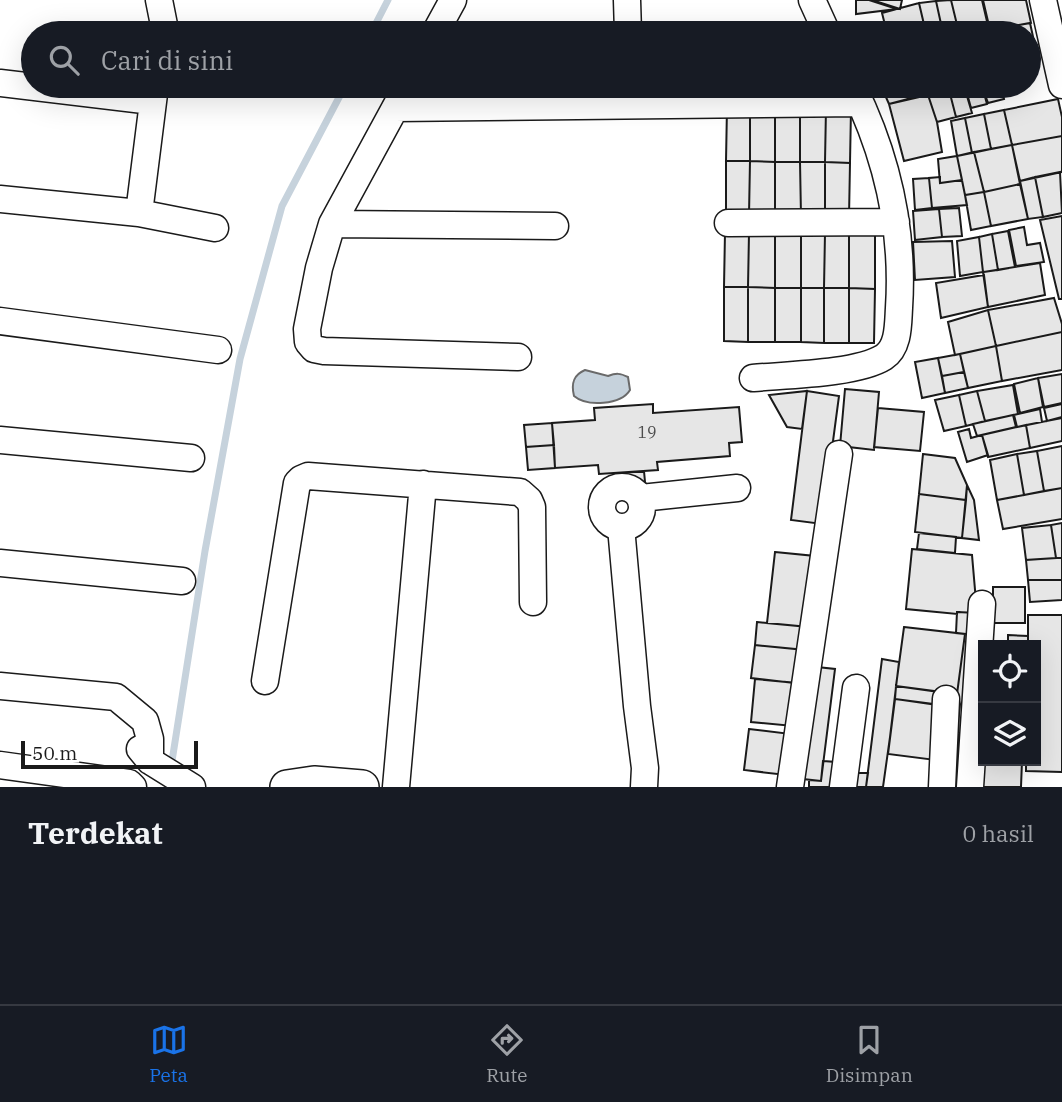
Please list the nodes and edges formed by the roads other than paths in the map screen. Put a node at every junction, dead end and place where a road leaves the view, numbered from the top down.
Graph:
1 (159, 0) edge
2 (453, 0) edge
3 (627, 0) edge
4 (812, 0) edge
5 (1043, 0) edge
6 (163, 21) edge
7 (442, 21) edge
8 (628, 21) edge
9 (822, 21) edge
10 (0, 83) edge
11 (21, 84) edge
12 (1062, 85) edge
13 (153, 98) edge
14 (400, 98) edge
15 (858, 98) edge
16 (0, 199) edge
17 (139, 213) junction
18 (896, 222) junction
19 (728, 223) dead end
20 (332, 224) junction
21 (555, 226) dead end
22 (215, 228) dead end
23 (0, 321) edge
24 (218, 350) dead end
25 (518, 356) dead end
26 (753, 378) dead end
27 (0, 440) edge
28 (839, 454) dead end
29 (191, 458) dead end
30 (423, 484) junction
31 (737, 488) dead end
32 (0, 563) edge
33 (182, 581) dead end
34 (533, 602) dead end
35 (982, 604) dead end
36 (265, 681) dead end
37 (0, 686) edge
38 (856, 688) dead end
39 (946, 699) dead end
40 (0, 765) edge
41 (133, 787) edge
42 (192, 787) edge
43 (287, 787) edge
44 (362, 787) edge
45 (396, 787) edge
46 (644, 787) edge
47 (790, 787) edge
48 (843, 787) edge
49 (942, 787) edge
50 (970, 787) edge

1 - 6 street
2 - 7 street
3 - 8 street
4 - 9 street
5 - 12 street
10 - 11 street
13 - 17 street
14 - 20 street
15 - 18 street
16 - 17 street
17 - 22 street
18 - 19 street
18 - 26 street
20 - 21 street
20 - 25 street
23 - 24 street
27 - 29 street
28 - 47 street
30 - 34 street
30 - 36 street
30 - 45 street
31 - 46 street
32 - 33 street
35 - 50 street
37 - 42 street
38 - 48 street
39 - 49 street
40 - 41 street
43 - 44 main road

